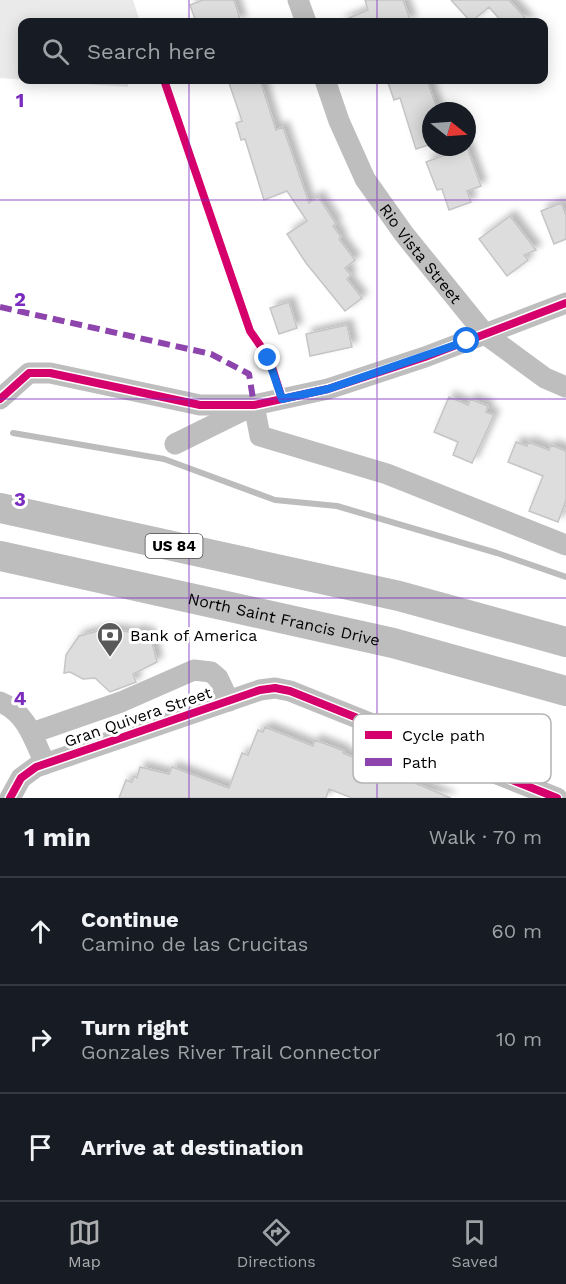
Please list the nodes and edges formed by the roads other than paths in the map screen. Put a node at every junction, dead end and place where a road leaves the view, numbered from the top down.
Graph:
1 (298, 0) edge
2 (305, 18) edge
3 (326, 84) edge
4 (566, 303) edge
5 (485, 334) junction
6 (566, 387) edge
7 (0, 399) edge
8 (254, 405) junction
9 (174, 444) dead end
10 (0, 508) edge
11 (566, 545) edge
12 (0, 556) edge
13 (566, 642) edge
14 (566, 691) edge
15 (229, 701) junction
16 (0, 702) edge
17 (353, 718) edge
18 (32, 733) junction
19 (45, 764) junction
20 (504, 783) edge
21 (525, 792) edge
22 (10, 798) edge
23 (556, 798) edge

1 - 2 street
3 - 5 street, Rio Vista Street
4 - 5 street
5 - 6 street, Rio Vista Street
5 - 8 street
7 - 8 street
8 - 9 street
8 - 11 street
10 - 13 highway, US 84
12 - 14 highway, North Saint Francis Drive
15 - 17 street, Gran Quivera Street
15 - 18 street
15 - 19 street, Gran Quivera Street
16 - 18 street
18 - 19 street
19 - 22 street, Gran Quivera Street
20 - 21 street, Gran Quivera Street
21 - 23 street

